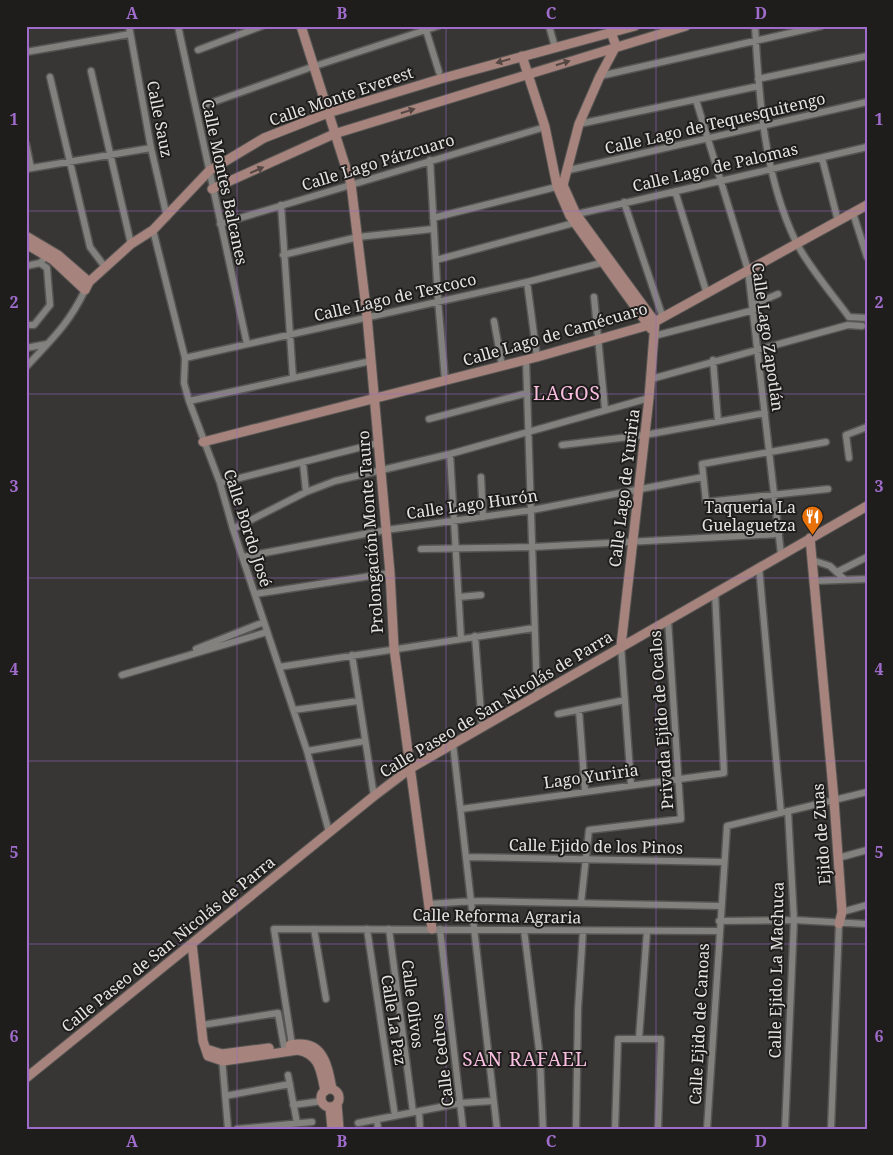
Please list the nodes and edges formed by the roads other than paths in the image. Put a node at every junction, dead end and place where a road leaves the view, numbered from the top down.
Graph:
1 (178, 26) edge
2 (262, 26) edge
3 (301, 26) edge
4 (438, 26) edge
5 (549, 26) edge
6 (635, 26) edge
7 (686, 26) edge
8 (755, 26) edge
9 (821, 26) edge
10 (425, 28) edge
11 (129, 30) edge
12 (611, 32) junction
13 (755, 41) junction
14 (616, 46) junction
15 (555, 47) junction
16 (198, 50) dead end
17 (26, 52) edge
18 (522, 56) junction
19 (867, 56) edge
20 (313, 67) junction
21 (91, 71) dead end
22 (439, 72) dead end
23 (528, 74) junction
24 (600, 76) junction
25 (50, 77) dead end
26 (758, 83) junction
27 (696, 100) junction
28 (867, 102) edge
29 (205, 105) dead end
30 (328, 113) junction
31 (579, 124) junction
32 (545, 126) junction
33 (763, 126) junction
34 (334, 134) junction
35 (708, 139) junction
36 (26, 144) edge
37 (867, 147) edge
38 (151, 148) junction
39 (110, 153) junction
40 (822, 158) junction
41 (430, 160) junction
42 (70, 161) junction
43 (29, 168) edge
44 (771, 169) junction
45 (569, 170) junction
46 (208, 171) junction
47 (721, 181) junction
48 (351, 184) junction
49 (560, 186) junction
50 (212, 189) junction
51 (675, 191) junction
52 (624, 202) junction
53 (281, 205) junction
54 (867, 205) edge
55 (853, 213) junction
56 (167, 217) junction
57 (433, 218) junction
58 (573, 218) junction
59 (838, 222) junction
60 (220, 224) junction
61 (434, 229) junction
62 (153, 230) junction
63 (26, 236) edge
64 (358, 237) junction
65 (26, 244) edge
66 (131, 244) junction
67 (797, 244) junction
68 (52, 255) junction
69 (284, 255) junction
70 (867, 257) edge
71 (436, 260) junction
72 (607, 260) junction
73 (40, 263) junction
74 (26, 266) edge
75 (47, 268) junction
76 (105, 268) junction
77 (748, 270) junction
78 (527, 282) junction
79 (87, 286) junction
80 (708, 294) junction
81 (778, 294) dead end
82 (594, 297) dead end
83 (438, 300) junction
84 (754, 307) junction
85 (367, 316) junction
86 (849, 317) junction
87 (866, 318) edge
88 (494, 321) dead end
89 (26, 325) edge
90 (848, 325) junction
91 (862, 326) junction
92 (655, 327) junction
93 (867, 333) edge
94 (290, 335) junction
95 (600, 340) junction
96 (48, 344) junction
97 (247, 344) junction
98 (26, 348) edge
99 (757, 349) junction
100 (537, 357) junction
101 (185, 358) junction
102 (526, 360) junction
103 (713, 360) junction
104 (371, 361) junction
105 (502, 366) junction
106 (26, 367) edge
107 (293, 378) junction
108 (650, 379) junction
109 (445, 380) junction
110 (527, 393) junction
111 (650, 398) junction
112 (374, 399) junction
113 (189, 401) junction
114 (605, 409) junction
115 (765, 413) junction
116 (429, 420) dead end
117 (718, 421) junction
118 (867, 427) edge
119 (527, 432) junction
120 (645, 435) junction
121 (203, 442) junction
122 (826, 442) dead end
123 (378, 443) junction
124 (562, 445) dead end
125 (769, 452) junction
126 (450, 454) junction
127 (849, 458) dead end
128 (303, 463) junction
129 (381, 471) junction
130 (481, 477) dead end
131 (703, 477) junction
132 (220, 483) junction
133 (639, 489) junction
134 (828, 489) dead end
135 (306, 492) junction
136 (774, 496) junction
137 (867, 506) edge
138 (532, 510) junction
139 (482, 517) junction
140 (454, 522) junction
141 (233, 529) junction
142 (386, 530) junction
143 (779, 534) junction
144 (810, 538) junction
145 (632, 542) junction
146 (532, 547) junction
147 (420, 548) dead end
148 (455, 549) junction
149 (781, 554) junction
150 (243, 556) junction
151 (867, 557) edge
152 (812, 560) junction
153 (759, 567) junction
154 (837, 572) junction
155 (390, 573) junction
156 (844, 579) junction
157 (867, 579) edge
158 (814, 580) junction
159 (715, 593) junction
160 (256, 594) junction
161 (481, 595) dead end
162 (459, 596) junction
163 (668, 620) junction
164 (264, 622) junction
165 (534, 628) junction
166 (267, 632) junction
167 (475, 636) junction
168 (461, 638) junction
169 (621, 646) junction
170 (394, 648) junction
171 (184, 655) junction
172 (352, 656) junction
173 (279, 666) junction
174 (122, 675) dead end
175 (537, 694) junction
176 (625, 700) junction
177 (358, 701) junction
178 (294, 710) junction
179 (579, 710) junction
180 (558, 714) dead end
181 (482, 726) junction
182 (365, 741) junction
183 (453, 744) junction
184 (307, 751) junction
185 (411, 768) junction
186 (678, 778) junction
187 (631, 784) junction
188 (584, 791) junction
189 (867, 792) edge
190 (374, 796) junction
191 (834, 800) junction
192 (461, 809) junction
193 (784, 812) junction
194 (329, 832) junction
195 (867, 850) edge
196 (466, 857) junction
197 (838, 858) junction
198 (586, 859) junction
199 (724, 862) junction
200 (472, 901) junction
201 (581, 903) junction
202 (429, 904) junction
203 (867, 905) edge
204 (720, 906) junction
205 (842, 912) junction
206 (719, 920) junction
207 (794, 920) junction
208 (839, 924) junction
209 (867, 924) edge
210 (314, 929) junction
211 (367, 929) junction
212 (389, 929) junction
213 (436, 929) junction
214 (475, 930) junction
215 (524, 930) junction
216 (583, 931) junction
217 (647, 931) junction
218 (719, 931) junction
219 (192, 944) junction
220 (326, 999) dead end
221 (202, 1025) junction
222 (640, 1038) junction
223 (287, 1047) junction
224 (222, 1057) junction
225 (288, 1074) dead end
226 (26, 1078) edge
227 (290, 1084) junction
228 (328, 1090) junction
229 (225, 1096) junction
230 (322, 1101) junction
231 (493, 1101) junction
232 (461, 1103) junction
233 (293, 1105) junction
234 (334, 1106) junction
235 (416, 1112) junction
236 (395, 1116) junction
237 (378, 1120) junction
238 (312, 1122) dead end
239 (296, 1123) junction
240 (358, 1123) dead end
241 (228, 1129) edge
242 (237, 1129) edge
243 (332, 1129) edge
244 (339, 1129) edge
245 (378, 1129) edge
246 (420, 1129) edge
247 (464, 1129) edge
248 (497, 1129) edge
249 (542, 1129) edge
250 (576, 1129) edge
251 (615, 1129) edge
252 (658, 1129) edge
253 (707, 1129) edge
254 (785, 1129) edge
255 (831, 1129) edge

1 - 46 street, Calle Montes Balcanes
2 - 16 street
3 - 20 street, Prolongación Monte Tauro
4 - 10 street
5 - 15 street
6 - 12 street, Calle Monte Everest
7 - 14 street
8 - 13 street
9 - 13 street
10 - 20 street
10 - 22 street
11 - 17 street
11 - 38 street, Calle Sauz
12 - 14 street
12 - 15 street, Calle Monte Everest
13 - 24 street
13 - 26 street
23 -> 14 street
14 - 24 street
15 - 18 street, Calle Monte Everest
18 - 23 street
18 -> 30 street, Calle Monte Everest
19 - 26 street
20 - 29 street
20 - 30 street, Prolongación Monte Tauro
21 - 39 street
23 - 32 street
34 -> 23 street
24 - 31 street
25 - 42 street
26 - 27 street
26 - 33 street
27 - 31 street
27 - 35 street, Calle Lago Zapotlán
28 - 33 street, Calle Lago de Tequesquitengo
30 - 34 street, Prolongación Monte Tauro
30 - 46 street, Calle Monte Everest
31 - 45 street
32 - 41 street, Calle Lago Pátzcuaro
32 - 49 street
33 - 35 street, Calle Lago de Tequesquitengo
33 - 44 street
34 - 48 street, Prolongación Monte Tauro
50 -> 34 street
35 - 45 street, Calle Lago de Tequesquitengo
35 - 47 street, Calle Lago Zapotlán
36 - 43 street
37 - 40 street, Calle Lago de Palomas
38 - 39 street
38 - 56 street, Calle Sauz
39 - 42 street
39 - 66 street
40 - 44 street, Calle Lago de Palomas
40 - 59 street
41 - 48 street, Calle Lago Pátzcuaro
41 - 57 street
42 - 43 street
42 - 76 street
44 - 47 street, Calle Lago de Palomas
44 - 67 street
45 - 49 street
46 - 50 street, Calle Montes Balcanes
46 - 56 street, Calle Monte Everest
47 - 51 street, Calle Lago de Palomas
47 - 77 street, Calle Lago Zapotlán
48 - 53 street, Calle Lago Pátzcuaro
48 - 64 street, Prolongación Monte Tauro
49 - 57 street
49 - 58 street
50 - 60 street, Calle Montes Balcanes
51 - 52 street, Calle Lago de Palomas
51 - 80 street
52 - 58 street, Calle Lago de Palomas
52 - 92 street
53 - 60 street, Calle Lago Pátzcuaro
53 - 69 street
54 - 55 street, Calle Lago de Camécuaro
55 - 59 street, Calle Lago de Camécuaro
55 - 70 street
56 - 62 street, Calle Monte Everest
57 - 61 street
58 - 71 street, Calle Lago de Palomas
58 - 72 street
59 - 67 street, Calle Lago de Camécuaro
60 - 97 street, Calle Montes Balcanes
61 - 64 street
61 - 71 street
62 - 66 street, Calle Monte Everest
62 - 101 street, Calle Bordo José
63 - 68 street
64 - 69 street
64 - 85 street, Prolongación Monte Tauro
65 - 68 street
66 - 76 street, Calle Monte Everest
67 - 77 street, Calle Lago de Camécuaro
67 - 86 street
68 - 73 street
68 - 75 street
68 - 79 street
69 - 94 street
71 - 83 street
72 - 78 street, Calle Lago de Texcoco
72 - 92 street
73 - 74 street
73 - 75 street
75 - 89 street
76 - 79 street, Calle Monte Everest
77 - 80 street, Calle Lago de Camécuaro
77 - 84 street, Calle Lago Zapotlán
78 - 83 street, Calle Lago de Texcoco
78 - 100 street
79 - 96 street, Calle Monte Everest
80 - 92 street, Calle Lago de Camécuaro
81 - 84 street
82 - 95 street
83 - 85 street, Calle Lago de Texcoco
83 - 109 street
84 - 92 street
84 - 99 street, Calle Lago Zapotlán
85 - 94 street, Calle Lago de Texcoco
85 - 104 street, Prolongación Monte Tauro
86 - 87 street
86 - 90 street
87 - 91 street
88 - 105 street
90 - 91 street
90 - 99 street
91 - 93 street
92 - 95 street, Calle Lago de Camécuaro
92 - 108 street, Calle Lago de Yuriria
94 - 97 street, Calle Lago de Texcoco
94 - 107 street
95 - 100 street, Calle Lago de Camécuaro
95 - 114 street
96 - 98 street
96 - 106 street, Calle Monte Everest
97 - 101 street, Calle Lago de Texcoco
99 - 103 street
99 - 115 street, Calle Lago Zapotlán
100 - 102 street, Calle Lago de Camécuaro
101 - 113 street, Calle Bordo José
102 - 105 street, Calle Lago de Camécuaro
102 - 110 street
103 - 108 street
103 - 117 street
104 - 107 street
104 - 112 street, Prolongación Monte Tauro
105 - 109 street, Calle Lago de Camécuaro
107 - 113 street
108 - 111 street, Calle Lago de Yuriria
109 - 112 street, Calle Lago de Camécuaro
110 - 116 street
110 - 119 street
111 - 114 street
111 - 120 street, Calle Lago de Yuriria
112 - 121 street, Calle Lago de Camécuaro
112 - 123 street, Prolongación Monte Tauro
113 - 121 street, Calle Bordo José
114 - 119 street
115 - 117 street
115 - 125 street, Calle Lago Zapotlán
117 - 120 street
118 - 127 street
119 - 126 street
119 - 138 street
120 - 124 street
120 - 133 street, Calle Lago de Yuriria
121 - 132 street, Calle Bordo José
122 - 125 street
123 - 128 street
123 - 129 street, Prolongación Monte Tauro
125 - 131 street
125 - 136 street, Calle Lago Zapotlán
126 - 129 street
126 - 140 street
128 - 132 street
128 - 135 street
129 - 135 street
129 - 142 street, Prolongación Monte Tauro
130 - 139 street
131 - 133 street, Calle Lago Hurón
131 - 136 street
132 - 141 street, Calle Bordo José
133 - 138 street, Calle Lago Hurón
133 - 145 street, Calle Lago de Yuriria
134 - 136 street
135 - 141 street
136 - 143 street, Calle Lago Zapotlán
137 - 144 street, Calle Paseo de San Nicolás de Parra
138 - 139 street, Calle Lago Hurón
138 - 146 street
139 - 140 street, Calle Lago Hurón
140 - 142 street, Calle Lago Hurón
140 - 148 street
141 - 150 street, Calle Bordo José
142 - 150 street, Calle Lago Hurón
142 - 155 street, Prolongación Monte Tauro
143 - 145 street
143 - 149 street, Calle Lago Zapotlán
144 - 149 street, Calle Paseo de San Nicolás de Parra
144 - 152 street, Ejido de Zuas
145 - 146 street
145 - 169 street, Calle Lago de Yuriria
146 - 148 street
146 - 165 street
147 - 148 street
148 - 162 street
149 - 153 street, Calle Paseo de San Nicolás de Parra
150 - 160 street, Calle Bordo José
151 - 154 street
152 - 154 street
152 - 158 street, Ejido de Zuas
153 - 159 street, Calle Paseo de San Nicolás de Parra
153 - 193 street, Calle Ejido La Machuca
154 - 156 street
155 - 160 street
155 - 170 street, Prolongación Monte Tauro
156 - 157 street
156 - 158 street
158 - 191 street, Ejido de Zuas
159 - 163 street, Calle Paseo de San Nicolás de Parra
159 - 186 street, Lago Yuriria
160 - 164 street, Calle Bordo José
161 - 162 street
162 - 168 street
163 - 169 street, Calle Paseo de San Nicolás de Parra
163 - 186 street, Privada Ejido de Ocalos
164 - 166 street, Calle Bordo José
164 - 171 street
165 - 167 street
165 - 175 street
166 - 171 street
166 - 173 street, Calle Bordo José
167 - 168 street
167 - 181 street
168 - 170 street
169 - 175 street, Calle Paseo de San Nicolás de Parra
169 - 176 street
170 - 172 street
170 - 185 street, Prolongación Monte Tauro
171 - 174 street
172 - 173 street
172 - 177 street
173 - 178 street, Calle Bordo José
175 - 181 street, Calle Paseo de San Nicolás de Parra
176 - 179 street
176 - 187 street
177 - 178 street
177 - 182 street
178 - 184 street, Calle Bordo José
179 - 180 street
179 - 188 street
181 - 183 street, Calle Paseo de San Nicolás de Parra
182 - 184 street
182 - 190 street
183 - 185 street, Calle Paseo de San Nicolás de Parra
183 - 192 street
184 - 194 street, Calle Bordo José
185 - 190 street, Calle Paseo de San Nicolás de Parra
185 - 202 street, Prolongación Monte Tauro
186 - 187 street, Lago Yuriria
186 - 198 street, Privada Ejido de Ocalos
187 - 188 street, Lago Yuriria
188 - 192 street, Lago Yuriria
189 - 191 street
190 - 194 street, Calle Paseo de San Nicolás de Parra
191 - 193 street
191 - 197 street, Ejido de Zuas
192 - 196 street
193 - 199 street, Calle Ejido de Canoas
193 - 207 street, Calle Ejido La Machuca
194 - 219 street, Calle Paseo de San Nicolás de Parra
195 - 197 street
196 - 198 street, Calle Ejido de los Pinos
196 - 200 street
197 - 205 street, Ejido de Zuas
198 - 199 street, Calle Ejido de los Pinos
198 - 201 street
199 - 204 street, Calle Ejido de Canoas
200 - 201 street, Calle Reforma Agraria
200 - 202 street, Calle Reforma Agraria
200 - 214 street
201 - 204 street, Calle Reforma Agraria
202 - 213 street, Prolongación Monte Tauro
203 - 205 street
204 - 206 street, Calle Ejido de Canoas
205 - 208 street, Ejido de Zuas
206 - 207 street
206 - 218 street, Calle Ejido de Canoas
207 - 208 street
207 - 254 street, Calle Ejido La Machuca
208 - 209 street
208 - 255 street, Ejido de Zuas
210 - 211 street, Calle Reforma Agraria
210 - 220 street
210 - 223 street, Calle Reforma Agraria
211 - 212 street, Calle Reforma Agraria
211 - 236 street, Calle La Paz
212 - 213 street, Calle Reforma Agraria
212 - 235 street, Calle Olivos
213 - 214 street, Calle Reforma Agraria
213 - 232 street, Calle Cedros
214 - 215 street, Calle Reforma Agraria
214 - 231 street
215 - 216 street, Calle Reforma Agraria
215 - 249 street
216 - 217 street, Calle Reforma Agraria
216 - 250 street
217 - 218 street, Calle Reforma Agraria
217 - 222 street
218 - 253 street, Calle Ejido de Canoas
219 - 221 street
219 - 226 street, Calle Paseo de San Nicolás de Parra
221 - 223 street
221 - 224 street
222 - 251 street
222 - 252 street
223 - 224 street
223 - 228 street
224 - 229 street
225 - 227 street
227 - 229 street
227 - 233 street
228 - 230 street
228 - 234 street
229 - 241 street
230 - 233 street
230 - 234 street
231 - 232 street
231 - 248 street
232 - 235 street
232 - 247 street, Calle Cedros
233 - 239 street
234 - 243 street
234 - 244 street
235 - 236 street
235 - 246 street, Calle Olivos
236 - 237 street
237 - 240 street
237 - 245 street
238 - 239 street
239 - 242 street

